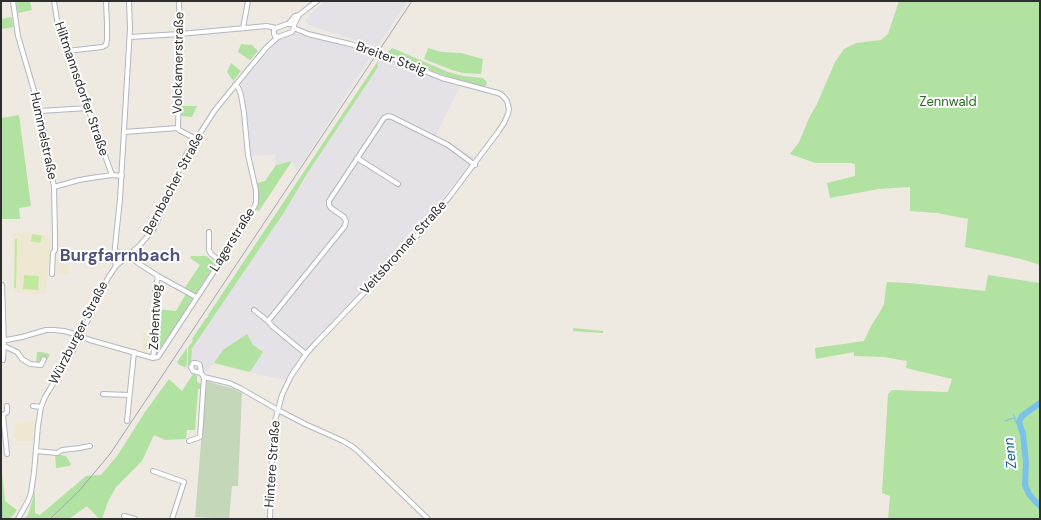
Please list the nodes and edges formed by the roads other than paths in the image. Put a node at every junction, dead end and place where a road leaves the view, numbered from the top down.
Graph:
1 (13, 1) edge
2 (54, 1) edge
3 (106, 1) edge
4 (129, 1) edge
5 (179, 1) edge
6 (248, 1) edge
7 (317, 1) edge
8 (292, 27) junction
9 (243, 28) junction
10 (276, 33) junction
11 (180, 34) junction
12 (130, 37) junction
13 (67, 51) junction
14 (235, 85) junction
15 (487, 90) joint
16 (88, 108) junction
17 (40, 112) junction
18 (178, 128) junction
19 (124, 132) junction
20 (196, 139) junction
21 (357, 158) junction
22 (475, 165) junction
23 (112, 176) junction
24 (122, 176) junction
25 (398, 184) dead end
26 (54, 187) junction
27 (209, 232) dead end
28 (129, 255) junction
29 (220, 261) junction
30 (116, 266) junction
31 (52, 274) dead end
32 (158, 276) junction
33 (2, 285) edge
34 (196, 297) junction
35 (254, 310) dead end
36 (269, 322) junction
37 (80, 336) junction
38 (2, 340) edge
39 (4, 346) junction
40 (134, 352) junction
41 (306, 354) junction
42 (154, 358) junction
43 (44, 359) dead end
44 (3, 360) dead end
45 (103, 394) dead end
46 (129, 395) junction
47 (7, 406) dead end
48 (33, 406) dead end
49 (41, 407) junction
50 (278, 410) junction
51 (127, 421) dead end
52 (189, 441) dead end
53 (90, 446) dead end
54 (36, 451) junction
55 (7, 454) dead end
56 (153, 471) dead end
57 (124, 516) dead end
58 (18, 519) edge
59 (135, 519) edge
60 (172, 519) edge
61 (270, 519) edge
62 (428, 519) edge

1 - 17 street, Hummelstraße
2 - 13 street, Hiltmannsdorfer Straße
3 - 13 street
4 - 12 street
5 - 11 street, Volckamerstraße
6 - 9 street
7 - 8 street
8 - 10 street
8 - 10 street
8 - 15 street, Breiter Steig, bridge
9 - 10 street
9 - 11 street
10 - 14 street, Bernbacher Straße
11 - 12 street
11 - 18 street, Volckamerstraße
12 - 19 street
13 - 16 street, Hiltmannsdorfer Straße
14 - 20 street, Bernbacher Straße
14 - 29 street, Lagerstraße
15 - 22 street, Veitsbronner Straße
16 - 17 street
16 - 23 street, Hiltmannsdorfer Straße
17 - 26 street, Hummelstraße
18 - 19 street
18 - 20 street, Volckamerstraße
19 - 24 street
20 - 28 street, Bernbacher Straße
21 - 22 street
21 - 25 street
21 - 36 street
22 - 41 street, Veitsbronner Straße
23 - 24 street
23 - 26 street
24 - 30 street
26 - 31 street, Hummelstraße
27 - 29 street
28 - 30 street, Bernbacher Straße
28 - 32 street
29 - 34 street, Lagerstraße
30 - 37 street, Würzburger Straße
32 - 34 street
32 - 42 street, Zehentweg
33 - 38 street
34 - 42 street, Lagerstraße
35 - 36 street
36 - 41 street
37 - 38 street
37 - 40 street
37 - 49 street, Würzburger Straße
38 - 39 street
39 - 43 street
39 - 44 street
40 - 42 street
40 - 46 street
41 - 50 street, Veitsbronner Straße
45 - 46 street
46 - 51 street
47 - 55 street
48 - 49 street
49 - 54 street, Würzburger Straße
50 - 52 street
50 - 61 street, Hintere Straße
50 - 62 street
53 - 54 street
54 - 58 street, Würzburger Straße
56 - 60 street
57 - 59 street

